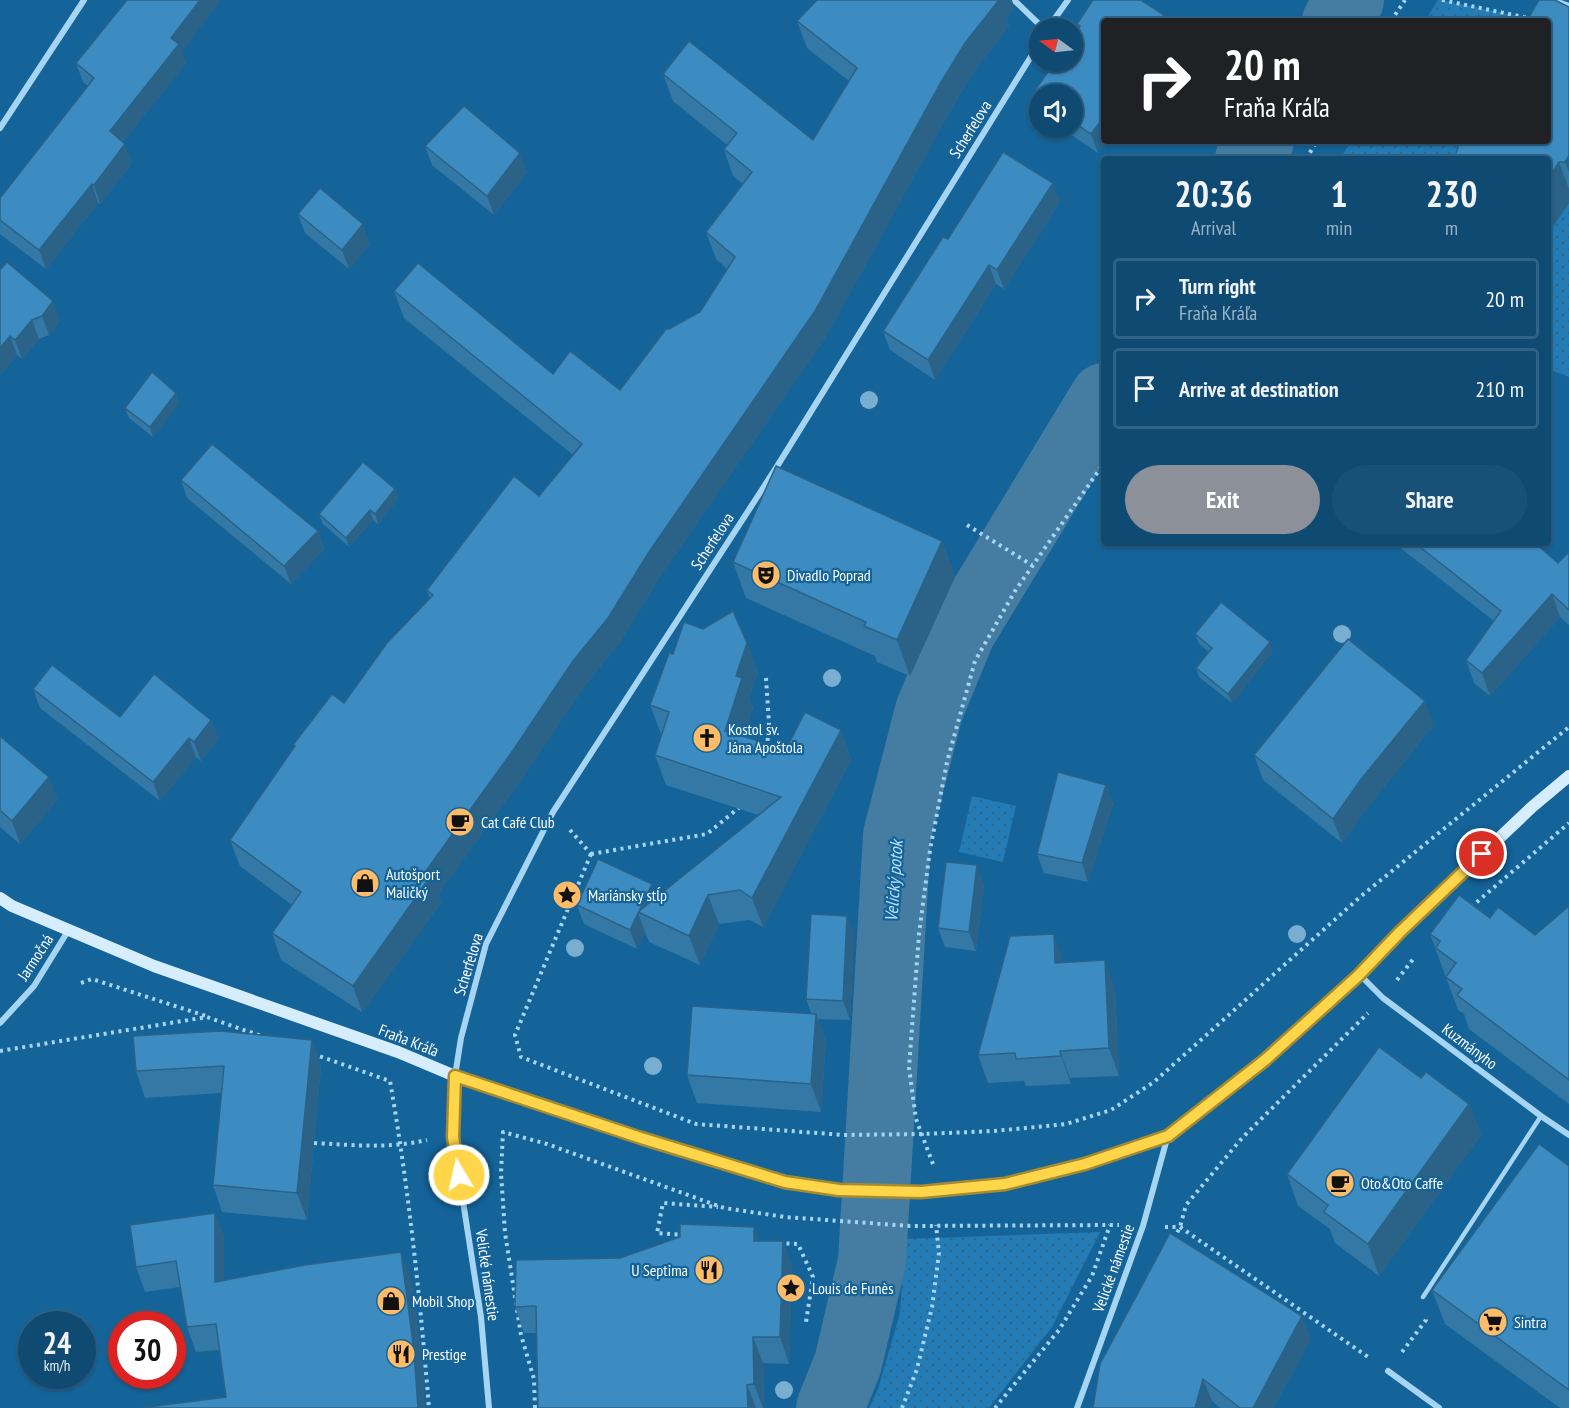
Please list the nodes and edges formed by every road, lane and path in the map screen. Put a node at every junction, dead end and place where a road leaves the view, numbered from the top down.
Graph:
1 (84, 0) edge
2 (1014, 0) edge
3 (1068, 0) edge
4 (1404, 0) edge
5 (1442, 0) edge
6 (1552, 0) edge
7 (1569, 6) edge
8 (1033, 18) edge
9 (1055, 18) edge
10 (1393, 18) edge
11 (1528, 18) edge
12 (1029, 60) edge
13 (0, 128) edge
14 (1101, 467) edge
15 (967, 525) dead end
16 (1032, 566) junction
17 (766, 678) dead end
18 (1569, 727) edge
19 (767, 754) edge
20 (1569, 776) edge
21 (749, 800) edge
22 (553, 812) junction
23 (1569, 823) edge
24 (591, 854) junction
25 (0, 898) edge
26 (1464, 913) edge
27 (68, 931) junction
28 (1420, 950) dead end
29 (1359, 975) junction
30 (81, 983) dead end
31 (1383, 998) junction
32 (207, 1017) junction
33 (0, 1023) edge
34 (269, 1039) edge
35 (302, 1050) edge
36 (0, 1051) edge
37 (455, 1076) junction
38 (1541, 1116) junction
39 (923, 1134) junction
40 (1569, 1135) edge
41 (1168, 1136) junction
42 (427, 1140) dead end
43 (314, 1143) dead end
44 (401, 1146) junction
45 (933, 1164) dead end
46 (724, 1208) junction
47 (936, 1225) junction
48 (1110, 1225) junction
49 (1143, 1226) junction
50 (1180, 1227) junction
51 (693, 1236) edge
52 (774, 1242) edge
53 (1171, 1246) edge
54 (1423, 1297) joint
55 (806, 1322) dead end
56 (1388, 1371) junction
57 (429, 1408) edge
58 (489, 1408) edge
59 (535, 1408) edge
60 (902, 1408) edge
61 (995, 1408) edge
62 (1077, 1408) edge
63 (1439, 1408) edge

1 - 13 street
2 - 8 street
3 - 9 street
4 - 10 path
5 - 11 path
6 - 7 street
12 - 22 street, Scherfelova
14 - 16 path
15 - 16 path
16 - 39 path
17 - 19 path
18 - 39 path
20 - 29 street, Fraňa Kráľa
21 - 24 path
22 - 24 path
22 - 37 street, Scherfelova
23 - 26 path
24 - 39 path
25 - 27 street, Fraňa Kráľa
27 - 33 street, Jarmočná
27 - 37 street, Fraňa Kráľa
28 - 31 path
29 - 31 street, Kuzmányho
29 - 41 street, Fraňa Kráľa
30 - 32 path
31 - 38 street, Kuzmányho
31 - 50 path
32 - 34 path
32 - 36 path
35 - 44 path
37 - 41 street, Fraňa Kráľa
37 - 58 street, Velické námestie
38 - 40 street, Kuzmányho
38 - 54 lane
39 - 45 path
41 - 49 street, Velické námestie
42 - 44 path
43 - 44 path
44 - 57 path
46 - 47 path
46 - 51 path
46 - 59 path
47 - 48 path
47 - 60 path
48 - 49 path
48 - 61 path
49 - 50 path
49 - 62 street, Velické námestie
50 - 53 path
50 - 56 path
52 - 55 path
54 - 56 path
56 - 63 street

